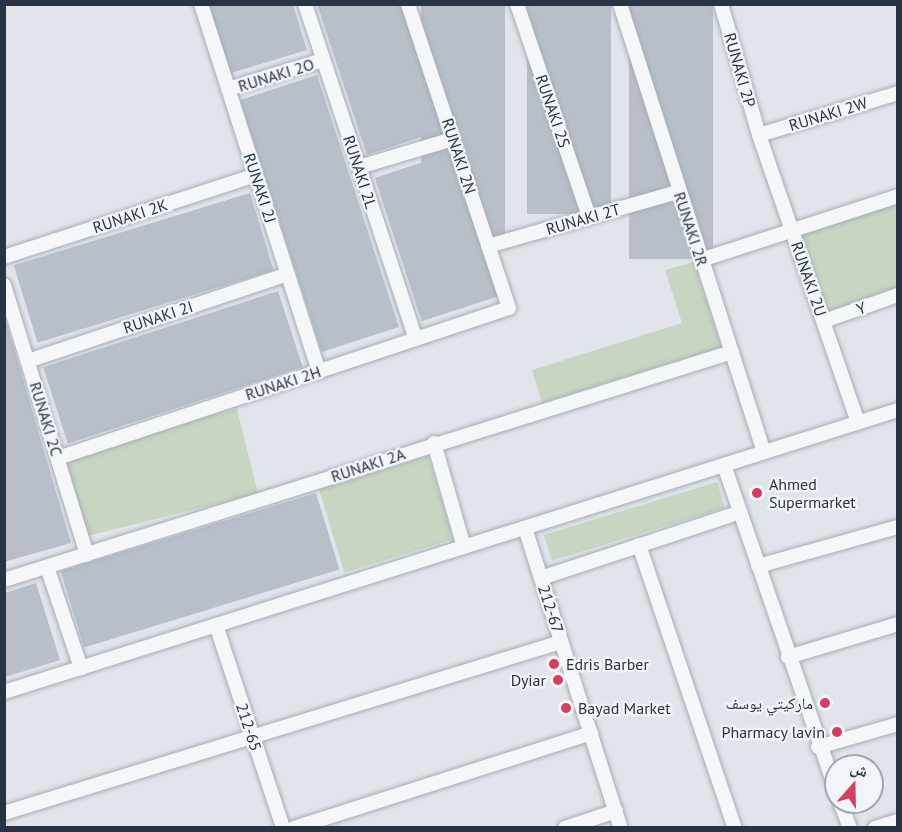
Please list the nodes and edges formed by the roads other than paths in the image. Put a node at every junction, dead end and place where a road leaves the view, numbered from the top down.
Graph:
1 (201, 4) edge
2 (305, 4) edge
3 (408, 4) edge
4 (517, 4) edge
5 (620, 4) edge
6 (721, 4) edge
7 (323, 60) junction
8 (228, 90) junction
9 (897, 93) edge
10 (759, 135) junction
11 (453, 139) junction
12 (359, 167) junction
13 (256, 175) junction
14 (678, 192) junction
15 (897, 196) edge
16 (589, 217) junction
17 (792, 231) junction
18 (488, 246) junction
19 (4, 257) edge
20 (701, 260) junction
21 (288, 274) junction
22 (4, 285) edge
23 (897, 295) edge
24 (509, 308) joint
25 (824, 321) junction
26 (416, 339) junction
27 (732, 352) junction
28 (28, 361) junction
29 (320, 371) junction
30 (897, 410) edge
31 (858, 422) junction
32 (434, 443) junction
33 (764, 452) junction
34 (57, 458) junction
35 (724, 465) junction
36 (740, 512) junction
37 (897, 526) edge
38 (525, 528) junction
39 (639, 545) junction
40 (464, 547) junction
41 (87, 554) junction
42 (758, 566) junction
43 (46, 567) junction
44 (541, 578) junction
45 (4, 580) edge
46 (897, 624) edge
47 (216, 626) junction
48 (561, 642) junction
49 (788, 657) junction
50 (81, 668) junction
51 (4, 692) edge
52 (897, 724) edge
53 (591, 733) junction
54 (253, 738) junction
55 (818, 747) junction
56 (824, 762) edge
57 (616, 811) junction
58 (4, 813) edge
59 (897, 821) edge
60 (283, 828) edge
61 (294, 828) edge
62 (565, 828) edge
63 (621, 828) edge
64 (735, 828) edge
65 (875, 828) edge

1 - 8 street, RUNAKI 2J
2 - 7 street, RUNAKI 2L
3 - 11 street, RUNAKI 2N
4 - 16 street, RUNAKI 2S
5 - 14 street, RUNAKI 2R
6 - 10 street, RUNAKI 2P
7 - 8 street, RUNAKI 2O
7 - 12 street, RUNAKI 2L
8 - 13 street, RUNAKI 2J
9 - 10 street, RUNAKI 2W
10 - 17 street, RUNAKI 2U
11 - 12 street
11 - 18 street, RUNAKI 2N
12 - 26 street, RUNAKI 2L
13 - 19 street, RUNAKI 2K
13 - 21 street, RUNAKI 2J
14 - 16 street, RUNAKI 2T
14 - 20 street, RUNAKI 2R
15 - 17 street
16 - 18 street, RUNAKI 2T
17 - 20 street
17 - 25 street, RUNAKI 2U
18 - 24 street, RUNAKI 2N
20 - 27 street, RUNAKI 2R
21 - 28 street, RUNAKI 2I
21 - 29 street, RUNAKI 2J
22 - 28 street, RUNAKI 2C
23 - 25 street, Y
24 - 26 street, RUNAKI 2H
25 - 31 street, RUNAKI 2U
26 - 29 street, RUNAKI 2H
27 - 32 street, RUNAKI 2A
27 - 33 street, RUNAKI 2R
28 - 34 street, RUNAKI 2C
29 - 34 street, RUNAKI 2H
30 - 31 street
31 - 33 street
32 - 40 street
32 - 41 street, RUNAKI 2A
33 - 35 street
34 - 41 street, RUNAKI 2C
35 - 36 street
35 - 38 street
36 - 39 street
36 - 42 street
37 - 42 street
38 - 40 street
38 - 44 street, 212-67
39 - 44 street
39 - 64 street
40 - 47 street
41 - 43 street, RUNAKI 2A
42 - 49 street
43 - 45 street, RUNAKI 2A
43 - 50 street
44 - 48 street, 212-67
46 - 49 street
47 - 50 street
47 - 54 street, 212-65
48 - 53 street, 212-67
48 - 54 street
49 - 55 street
50 - 51 street
52 - 55 street
53 - 57 street, 212-67
53 - 61 street
54 - 58 street
54 - 60 street, 212-65
55 - 56 street
57 - 62 street
57 - 63 street, 212-67
59 - 65 street

